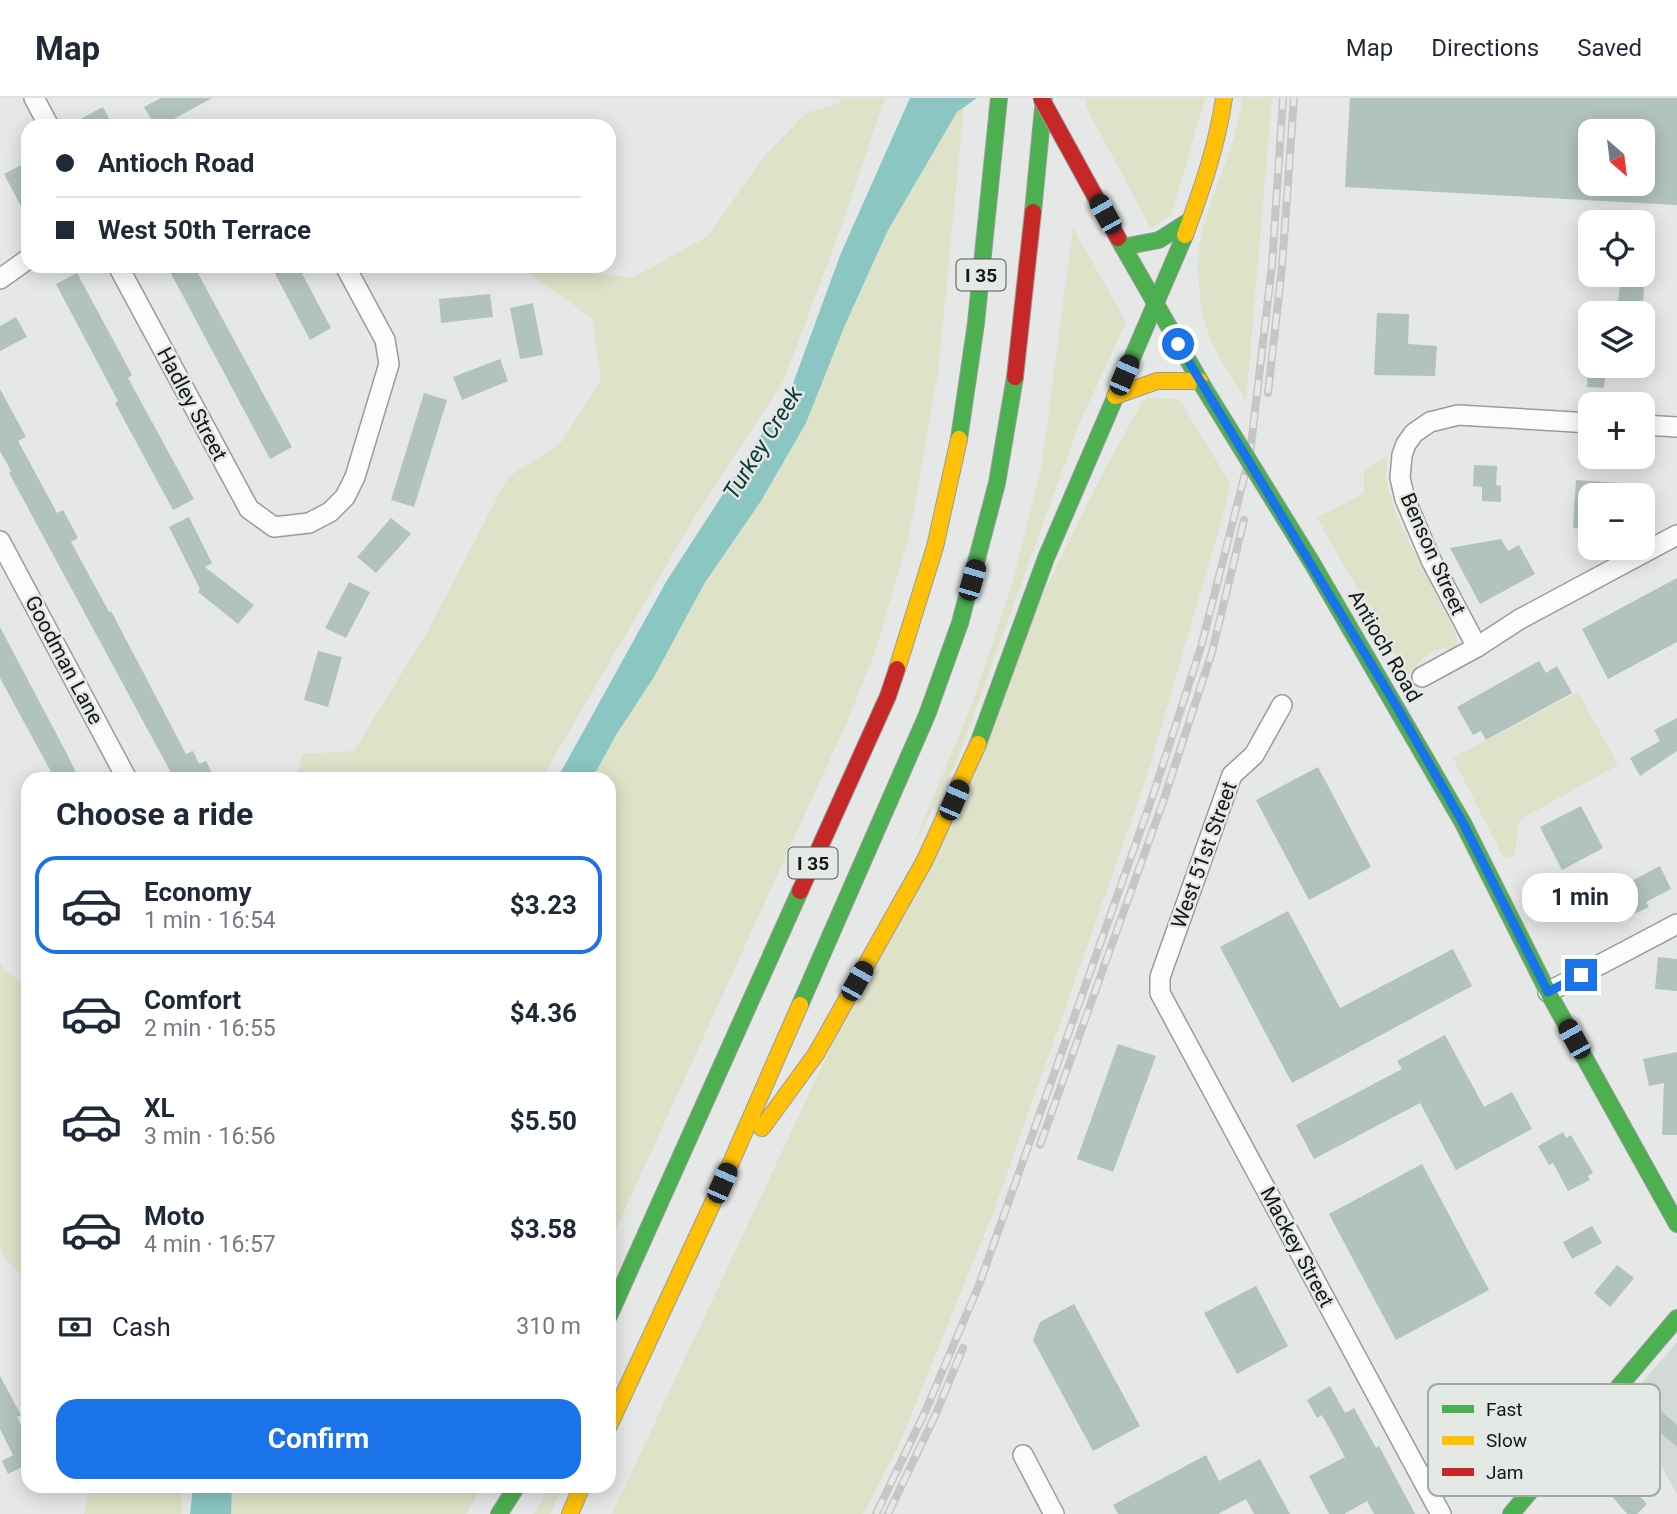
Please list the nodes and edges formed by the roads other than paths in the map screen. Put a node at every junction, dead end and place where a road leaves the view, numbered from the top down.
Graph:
1 (34, 98) edge
2 (999, 98) edge
3 (1042, 98) edge
4 (1224, 98) edge
5 (45, 119) edge
6 (1189, 221) junction
7 (1120, 242) junction
8 (21, 264) edge
9 (122, 273) edge
10 (349, 273) edge
11 (0, 279) edge
12 (1155, 306) junction
13 (1202, 385) junction
14 (1115, 396) junction
15 (1578, 422) edge
16 (1655, 425) edge
17 (1677, 426) edge
18 (1677, 535) edge
19 (0, 541) edge
20 (1477, 647) junction
21 (1422, 677) dead end
22 (1282, 705) dead end
23 (123, 772) edge
24 (1677, 924) edge
25 (1160, 977) joint
26 (1548, 992) junction
27 (722, 1183) junction
28 (1677, 1224) edge
29 (616, 1300) edge
30 (1677, 1318) edge
31 (1621, 1384) edge
32 (616, 1411) edge
33 (1023, 1455) dead end
34 (1428, 1490) edge
35 (512, 1493) edge
36 (579, 1493) edge
37 (1431, 1496) edge
38 (1526, 1496) edge
39 (499, 1514) edge
40 (570, 1514) edge
41 (1054, 1514) edge
42 (1441, 1514) edge
43 (1511, 1514) edge

1 - 5 street
2 - 29 main road, I 35
3 - 7 main road, Antioch Road, bridge
3 - 27 main road, I 35
4 - 6 main road
6 - 7 main road
6 - 12 main road
7 - 12 main road, Antioch Road
8 - 11 street
9 - 10 street, Hadley Street
12 - 13 main road, Antioch Road
12 - 14 main road
13 - 14 main road
13 - 26 main road, Antioch Road, bridge
14 - 27 main road
15 - 20 street, Benson Street
16 - 17 street
18 - 20 street
19 - 23 street, Goodman Lane
20 - 21 street
22 - 25 street, West 51st Street
24 - 26 street
25 - 34 street, Mackey Street
26 - 28 main road, Antioch Road
27 - 32 main road, I 35
30 - 31 main road
33 - 41 street
35 - 39 main road
36 - 40 main road
37 - 42 street, Mackey Street
38 - 43 main road

